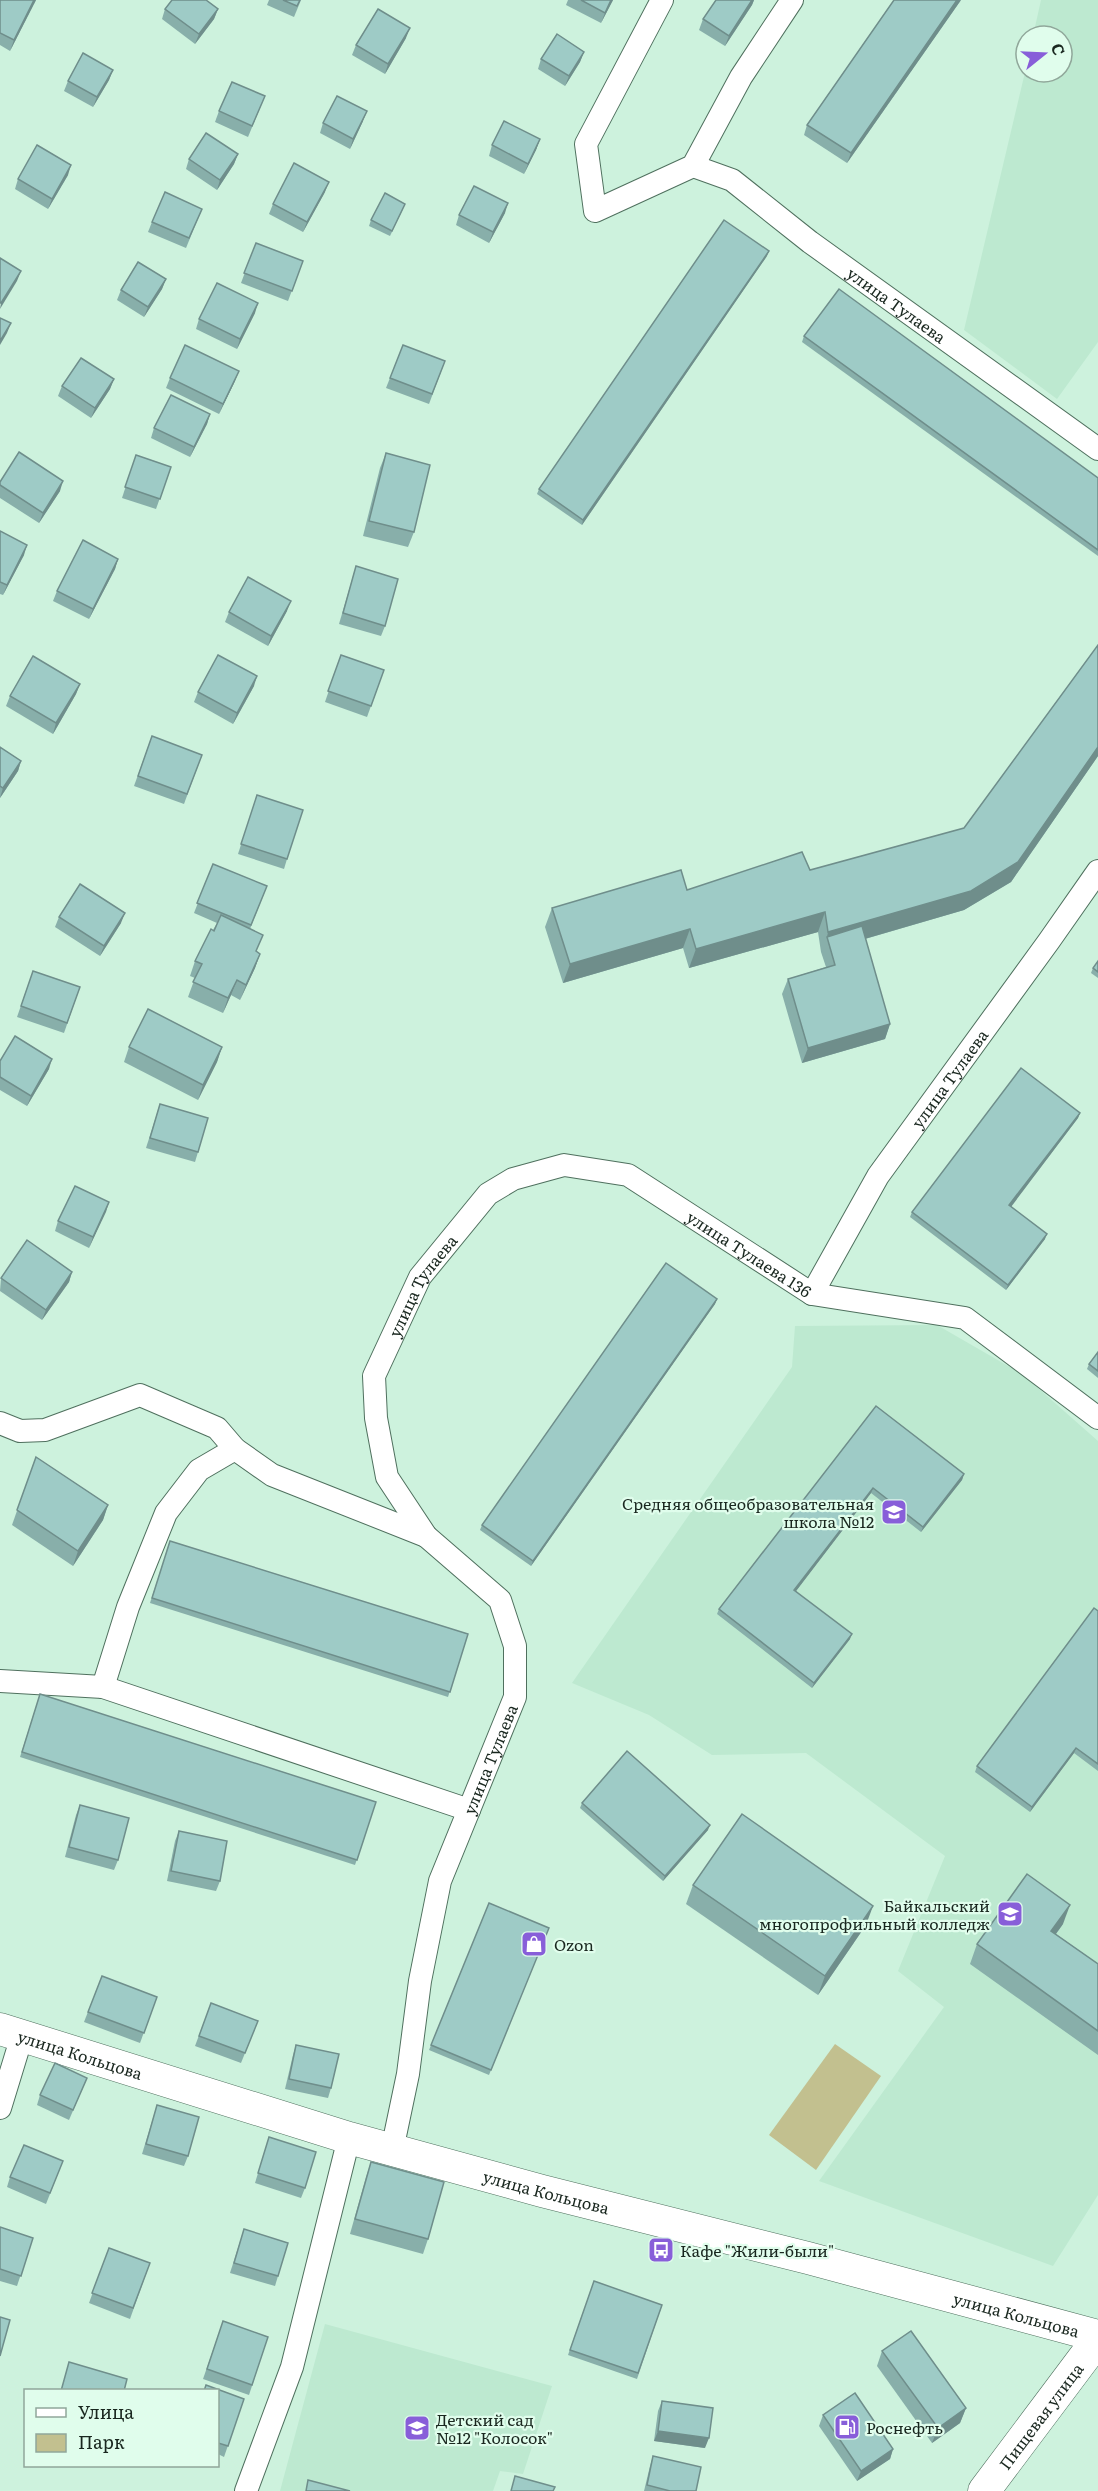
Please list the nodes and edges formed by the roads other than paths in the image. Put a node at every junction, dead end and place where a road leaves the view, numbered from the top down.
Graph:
1 (662, 0) edge
2 (792, 0) edge
3 (693, 166) junction
4 (1098, 449) edge
5 (1098, 871) edge
6 (628, 1174) joint
7 (812, 1294) junction
8 (1098, 1418) edge
9 (0, 1423) edge
10 (235, 1449) junction
11 (426, 1536) junction
12 (0, 1681) edge
13 (103, 1687) junction
14 (469, 1810) junction
15 (11, 2033) edge
16 (0, 2108) edge
17 (349, 2138) junction
18 (392, 2150) junction
19 (1098, 2337) edge
20 (246, 2491) edge
21 (984, 2491) edge

1 - 3 street
2 - 3 street
3 - 4 street, улица Тулаева
5 - 7 street, улица Тулаева
6 - 7 street, улица Тулаева 136
6 - 11 street, улица Тулаева
7 - 8 street, улица Тулаева 136
9 - 10 street
10 - 11 street
10 - 13 street
11 - 14 street, улица Тулаева
12 - 13 street
13 - 14 street
14 - 18 street, улица Тулаева
15 - 16 street
15 - 17 main road, улица Кольцова
17 - 18 main road, улица Кольцова
17 - 20 street
18 - 19 main road, улица Кольцова
19 - 21 main road, Пищевая улица

